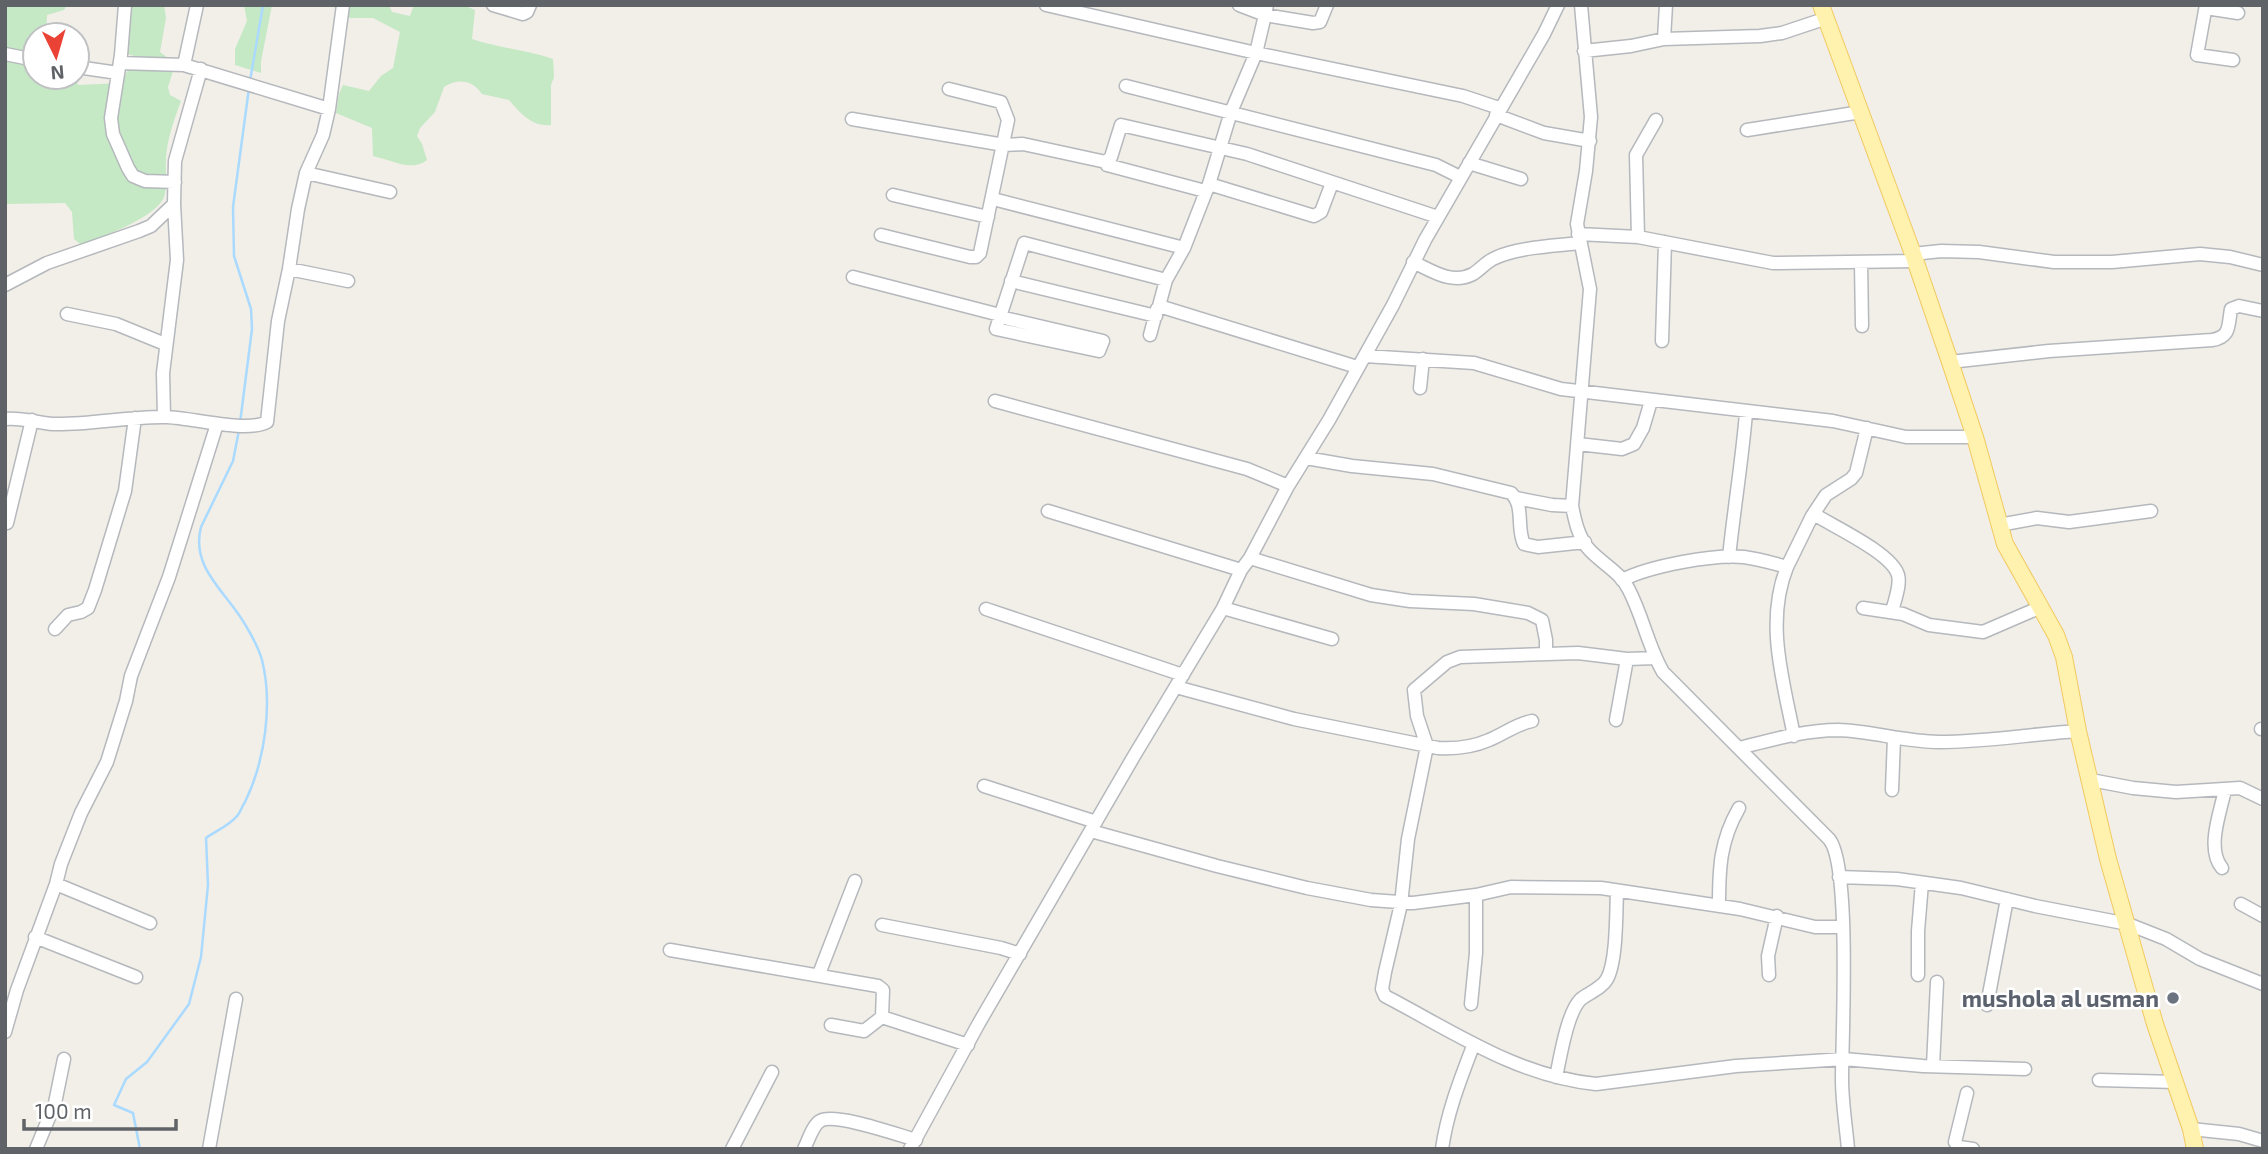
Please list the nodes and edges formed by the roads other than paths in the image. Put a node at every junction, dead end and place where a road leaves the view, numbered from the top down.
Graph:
1 (125, 5) edge
2 (197, 5) edge
3 (343, 5) edge
4 (493, 5) edge
5 (530, 5) edge
6 (1046, 5) edge
7 (1239, 5) edge
8 (1327, 5) edge
9 (1558, 5) edge
10 (1581, 5) edge
11 (1666, 5) edge
12 (2206, 7) edge
13 (1266, 10) edge
14 (1099, 11) edge
15 (1824, 12) edge
16 (2238, 13) dead end
17 (1664, 39) junction
18 (1584, 51) junction
19 (1256, 53) junction
20 (2233, 60) dead end
21 (184, 65) junction
22 (91, 67) edge
23 (119, 68) junction
24 (201, 69) junction
25 (1126, 86) dead end
26 (949, 89) dead end
27 (329, 109) junction
28 (1498, 111) junction
29 (1861, 111) junction
30 (1231, 112) junction
31 (852, 119) dead end
32 (1656, 120) dead end
33 (1746, 130) dead end
34 (1590, 141) junction
35 (1004, 145) junction
36 (1221, 150) junction
37 (1105, 162) junction
38 (1469, 163) junction
39 (306, 173) junction
40 (1460, 177) junction
41 (1521, 178) dead end
42 (175, 182) junction
43 (1332, 183) junction
44 (1207, 187) junction
45 (390, 192) dead end
46 (893, 195) dead end
47 (993, 199) junction
48 (174, 204) junction
49 (988, 217) junction
50 (1438, 217) junction
51 (881, 235) dead end
52 (1638, 237) junction
53 (1579, 239) junction
54 (1665, 242) junction
55 (1184, 248) junction
56 (1914, 258) junction
57 (1413, 262) junction
58 (1861, 262) junction
59 (2263, 265) edge
60 (289, 268) junction
61 (853, 276) dead end
62 (1166, 280) junction
63 (348, 281) dead end
64 (1012, 281) junction
65 (5, 285) edge
66 (1157, 311) junction
67 (2263, 311) edge
68 (68, 314) dead end
69 (1000, 316) junction
70 (1862, 326) dead end
71 (1150, 335) dead end
72 (1662, 341) dead end
73 (165, 344) junction
74 (1423, 359) junction
75 (1361, 361) junction
76 (1950, 362) junction
77 (1420, 388) dead end
78 (1581, 392) junction
79 (995, 401) dead end
80 (1651, 401) junction
81 (1745, 413) junction
82 (164, 417) junction
83 (135, 418) junction
84 (5, 419) edge
85 (32, 420) junction
86 (217, 424) junction
87 (1867, 428) junction
88 (1975, 437) junction
89 (1578, 444) junction
90 (1306, 458) junction
91 (1288, 486) junction
92 (1516, 498) junction
93 (1572, 506) junction
94 (1048, 511) dead end
95 (2151, 511) dead end
96 (1814, 514) junction
97 (7, 523) edge
98 (1999, 525) junction
99 (1584, 542) junction
100 (1730, 557) junction
101 (1250, 558) junction
102 (1787, 567) junction
103 (1241, 570) junction
104 (1622, 580) junction
105 (2042, 607) junction
106 (1223, 608) junction
107 (1863, 608) dead end
108 (986, 609) dead end
109 (1892, 612) junction
110 (55, 629) dead end
111 (1332, 639) dead end
112 (1546, 654) junction
113 (1656, 658) junction
114 (1627, 659) junction
115 (1179, 681) junction
116 (1616, 720) dead end
117 (1532, 721) dead end
118 (2078, 731) junction
119 (1794, 736) junction
120 (1894, 738) junction
121 (1427, 746) junction
122 (1739, 748) junction
123 (2091, 780) junction
124 (984, 786) dead end
125 (1892, 790) dead end
126 (2225, 790) junction
127 (2263, 799) edge
128 (1739, 808) dead end
129 (1094, 826) junction
130 (2222, 868) dead end
131 (1839, 877) junction
132 (855, 881) dead end
133 (1922, 883) junction
134 (56, 884) junction
135 (1617, 891) junction
136 (1476, 895) junction
137 (2007, 899) junction
138 (1401, 904) junction
139 (2241, 904) dead end
140 (1719, 905) junction
141 (1777, 916) junction
142 (2263, 916) edge
143 (150, 923) dead end
144 (2128, 924) junction
145 (882, 925) dead end
146 (1842, 927) junction
147 (35, 937) junction
148 (670, 950) dead end
149 (1020, 954) junction
150 (819, 974) junction
151 (1769, 975) dead end
152 (1918, 975) dead end
153 (136, 977) dead end
154 (1937, 982) dead end
155 (2263, 984) edge
156 (236, 999) dead end
157 (1471, 1004) dead end
158 (1986, 1005) dead end
159 (882, 1017) junction
160 (831, 1025) dead end
161 (5, 1032) edge
162 (968, 1045) junction
163 (1473, 1045) junction
164 (64, 1059) dead end
165 (1844, 1059) junction
166 (1933, 1066) junction
167 (2025, 1069) dead end
168 (772, 1072) dead end
169 (1556, 1077) junction
170 (2099, 1080) dead end
171 (2176, 1082) junction
172 (1967, 1093) dead end
173 (2191, 1129) junction
174 (2263, 1141) edge
175 (913, 1144) edge
176 (37, 1149) edge
177 (209, 1149) edge
178 (732, 1149) edge
179 (804, 1149) edge
180 (1442, 1149) edge
181 (1848, 1149) edge
182 (1973, 1149) edge
183 (2195, 1149) edge

1 - 23 street
2 - 21 street
3 - 27 street
4 - 5 street
6 - 14 street
7 - 13 street
8 - 13 street
9 - 28 street
10 - 18 street
11 - 17 street
12 - 16 street
12 - 20 street
13 - 19 street
14 - 19 street
15 - 17 street
15 - 29 main road
17 - 18 street
18 - 34 street
19 - 28 street
19 - 30 street
21 - 23 street
21 - 24 street
22 - 23 street
23 - 42 street
24 - 27 street
24 - 42 street
25 - 30 street
26 - 35 street
27 - 39 street
28 - 34 street
28 - 38 street
29 - 33 street
29 - 56 main road
30 - 36 street
30 - 40 street
31 - 35 street
32 - 52 street
34 - 53 street
35 - 37 street
35 - 47 street
36 - 37 street
36 - 43 street
36 - 44 street
37 - 44 street
38 - 40 street
38 - 41 street
39 - 45 street
39 - 60 street
40 - 50 street
42 - 48 street
43 - 44 street
43 - 50 street
44 - 55 street
46 - 49 street
47 - 49 street
47 - 55 street
48 - 65 street
48 - 73 street
49 - 51 street
50 - 57 street
52 - 53 street
52 - 54 street
53 - 57 street
53 - 78 street
54 - 58 street
54 - 72 street
55 - 62 street
56 - 58 street
56 - 59 street
56 - 76 main road
57 - 75 street
58 - 70 street
60 - 63 street
60 - 86 street
61 - 69 street
62 - 64 street
62 - 66 street
64 - 66 street
64 - 69 street
66 - 71 street
66 - 75 street
67 - 76 street
68 - 73 street
69 - 69 street
73 - 82 street
74 - 75 street
74 - 77 street
74 - 78 street
75 - 90 street
76 - 88 main road
78 - 80 street
78 - 89 street
79 - 91 street
80 - 81 street
80 - 89 street
81 - 87 street
81 - 100 street
82 - 83 street
82 - 86 street
83 - 85 street
83 - 110 street
84 - 85 street
85 - 97 street
86 - 134 street
87 - 88 street
87 - 96 street
88 - 98 main road
89 - 93 street
90 - 91 street
90 - 92 street
91 - 101 street
92 - 93 street
92 - 99 street
93 - 99 street
94 - 103 street
95 - 98 street
96 - 102 street
96 - 109 street
98 - 105 main road
99 - 104 street
100 - 102 street
100 - 104 street
101 - 103 street
101 - 112 street
102 - 119 street
103 - 106 street
104 - 113 street
105 - 109 street
105 - 118 main road
106 - 111 street
106 - 115 street
107 - 109 street
108 - 115 street
112 - 114 street
112 - 121 street
113 - 114 street
113 - 122 street
114 - 116 street
115 - 121 street
115 - 129 street
117 - 121 street
118 - 120 street
118 - 123 main road
119 - 120 street
119 - 122 street
120 - 125 street
121 - 138 street
122 - 131 street
123 - 126 street
123 - 144 main road
124 - 129 street
126 - 127 street
126 - 130 street
128 - 140 street
129 - 138 street
129 - 149 street
131 - 133 street
131 - 146 street
132 - 150 street
133 - 137 street
133 - 152 street
134 - 143 street
134 - 147 street
135 - 136 street
135 - 140 street
135 - 169 street
136 - 138 street
136 - 157 street
137 - 144 street
137 - 158 street
138 - 163 street
139 - 142 street
140 - 141 street
141 - 146 street
141 - 151 street
144 - 155 street
144 - 171 main road
145 - 149 street
146 - 165 street
147 - 153 street
147 - 161 street
148 - 150 street
149 - 162 street
150 - 159 street
154 - 166 street
156 - 177 street
159 - 160 street
159 - 162 street
162 - 175 street
163 - 169 street
163 - 180 street
164 - 176 street
165 - 166 street
165 - 169 street
165 - 181 street
166 - 167 street
168 - 178 street
170 - 171 street
171 - 173 main road
172 - 182 street
173 - 174 street
173 - 183 main road
175 - 179 street

